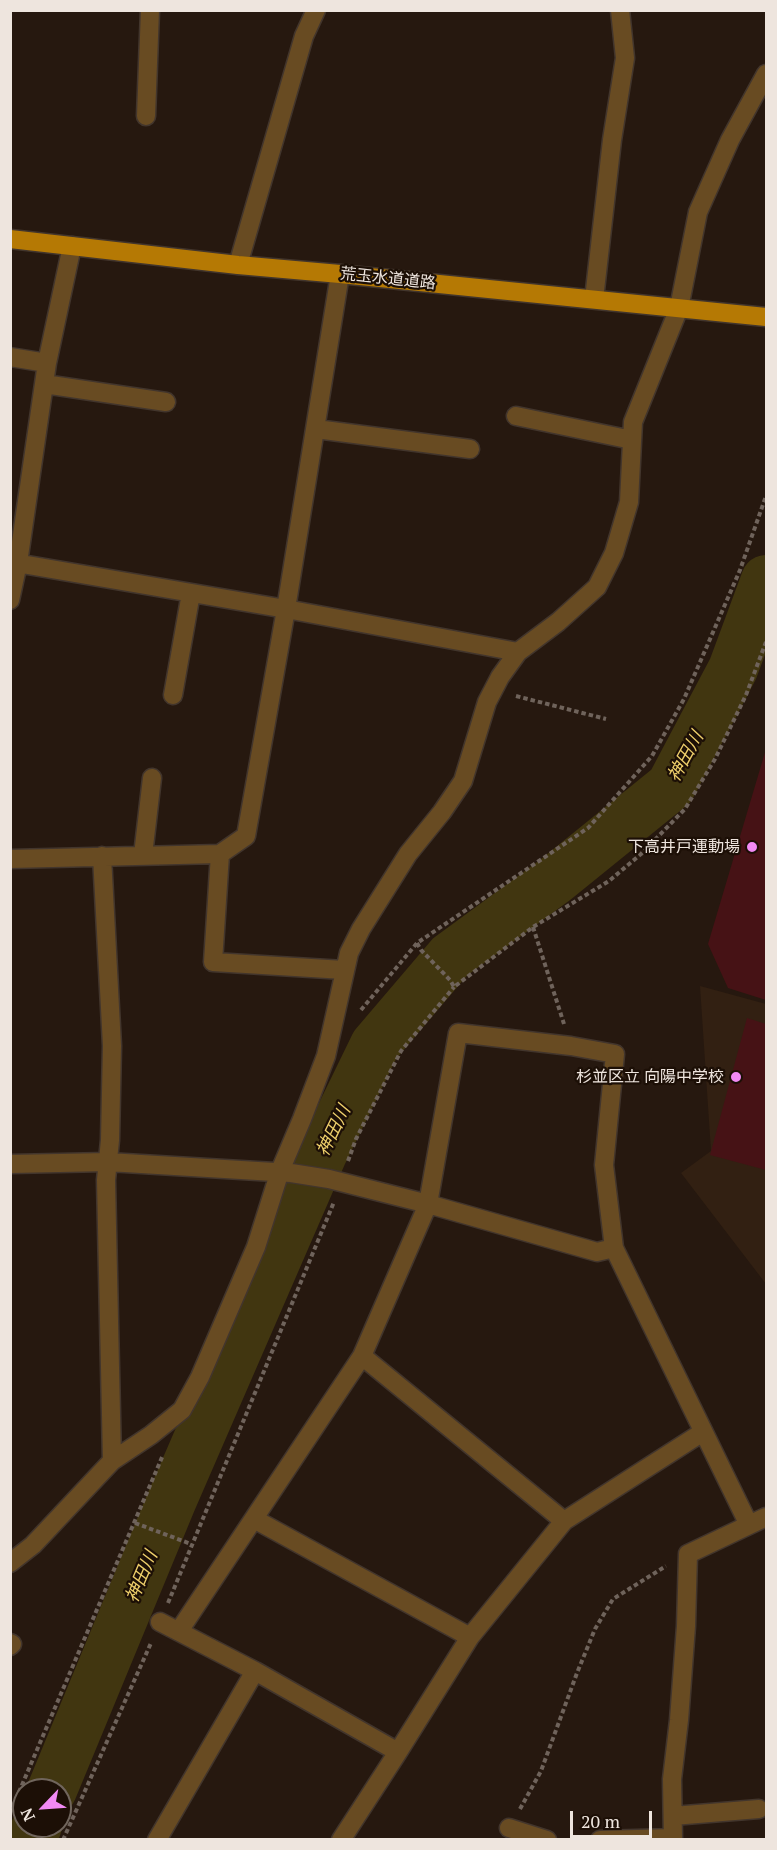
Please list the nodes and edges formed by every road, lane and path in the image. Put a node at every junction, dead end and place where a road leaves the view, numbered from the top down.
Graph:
1 (150, 10) edge
2 (316, 10) edge
3 (620, 10) edge
4 (766, 74) edge
5 (146, 116) dead end
6 (10, 239) edge
7 (72, 246) junction
8 (238, 265) junction
9 (340, 274) junction
10 (594, 299) junction
11 (679, 308) junction
12 (766, 317) edge
13 (10, 357) edge
14 (47, 363) junction
15 (44, 384) junction
16 (166, 402) dead end
17 (516, 416) dead end
18 (316, 429) junction
19 (632, 440) junction
20 (470, 449) dead end
21 (766, 496) edge
22 (14, 562) edge
23 (191, 593) junction
24 (10, 600) edge
25 (286, 609) junction
26 (766, 642) edge
27 (518, 652) junction
28 (493, 690) junction
29 (173, 695) dead end
30 (606, 719) dead end
31 (152, 778) dead end
32 (220, 854) junction
33 (143, 855) junction
34 (102, 856) junction
35 (10, 860) edge
36 (533, 927) junction
37 (417, 943) junction
38 (344, 970) junction
39 (454, 987) junction
40 (359, 1013) dead end
41 (571, 1046) junction
42 (108, 1162) junction
43 (10, 1164) edge
44 (285, 1172) junction
45 (335, 1181) junction
46 (428, 1204) junction
47 (614, 1248) junction
48 (362, 1356) junction
49 (703, 1432) junction
50 (165, 1452) dead end
51 (112, 1461) junction
52 (766, 1517) edge
53 (254, 1520) junction
54 (564, 1521) junction
55 (135, 1523) junction
56 (749, 1525) junction
57 (191, 1544) junction
58 (688, 1554) junction
59 (10, 1563) edge
60 (160, 1622) junction
61 (179, 1632) junction
62 (470, 1637) junction
63 (255, 1671) junction
64 (398, 1752) junction
65 (759, 1809) dead end
66 (10, 1813) edge
67 (673, 1816) junction
68 (509, 1828) joint
69 (63, 1839) edge
70 (157, 1839) edge
71 (341, 1839) edge
72 (547, 1839) edge
73 (600, 1839) edge
74 (673, 1839) edge

1 - 5 street
2 - 8 street
3 - 10 street
4 - 11 street
6 - 7 main road, 荒玉水道道路
7 - 8 main road, 荒玉水道道路
7 - 14 street
8 - 9 main road, 荒玉水道道路
9 - 10 main road, 荒玉水道道路
9 - 18 street
10 - 11 main road, 荒玉水道道路
11 - 12 main road, 荒玉水道道路
11 - 19 street
13 - 14 street
14 - 15 street
15 - 16 street
15 - 22 street
17 - 19 street
18 - 20 street
18 - 25 street
19 - 27 street
21 - 37 path
22 - 23 street
22 - 24 street
23 - 25 street
23 - 29 street
25 - 27 street
25 - 32 street
26 - 36 path
27 - 28 street
28 - 30 path
28 - 38 street
31 - 33 street
32 - 33 street
32 - 38 street
33 - 34 street
34 - 35 street
34 - 42 street
36 - 39 path
36 - 41 path
37 - 39 path
37 - 40 path
38 - 44 street
39 - 45 path
41 - 46 street
41 - 47 street
42 - 43 street
42 - 44 street
42 - 51 street
44 - 45 street
44 - 51 street
45 - 46 street
45 - 57 path
46 - 47 street
46 - 48 street
47 - 49 street
48 - 53 street
48 - 54 street
49 - 54 street
49 - 56 street
50 - 55 path
51 - 59 street
52 - 56 street
53 - 61 street
53 - 62 street
54 - 62 street
55 - 57 path
55 - 66 path
56 - 58 street
57 - 60 path
58 - 67 street
58 - 68 path
60 - 61 street
60 - 69 path
61 - 63 street
62 - 64 street
63 - 64 street
63 - 70 street
64 - 71 street
65 - 67 street
67 - 74 street
68 - 72 street
73 - 74 street

